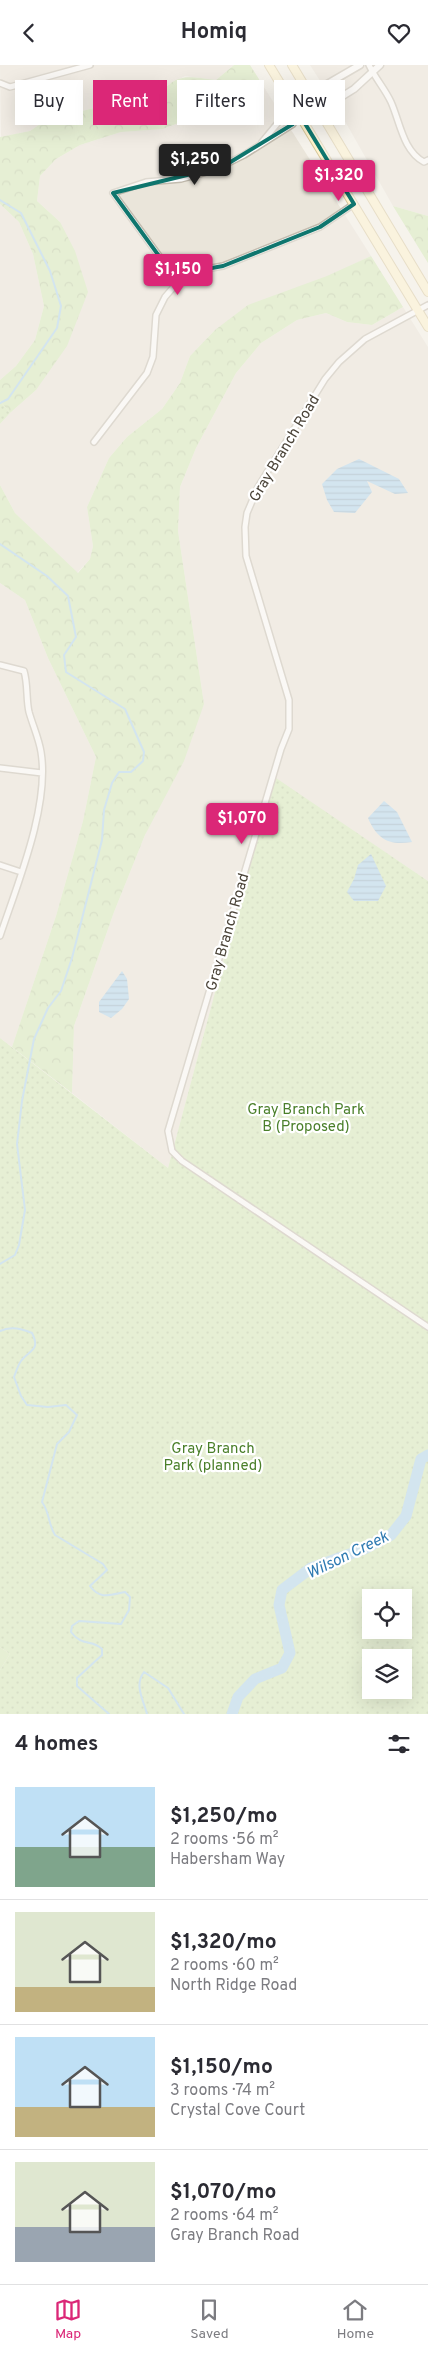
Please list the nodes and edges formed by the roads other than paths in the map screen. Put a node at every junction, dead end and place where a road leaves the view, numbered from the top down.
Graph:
1 (90, 65) edge
2 (269, 65) edge
3 (292, 65) edge
4 (360, 65) edge
5 (368, 65) edge
6 (380, 65) edge
7 (373, 74) junction
8 (278, 80) edge
9 (301, 80) edge
10 (334, 80) edge
11 (2, 84) edge
12 (345, 95) edge
13 (275, 125) edge
14 (278, 125) edge
15 (292, 125) edge
16 (306, 125) edge
17 (329, 125) edge
18 (283, 131) junction
19 (262, 142) junction
20 (426, 161) edge
21 (354, 204) junction
22 (178, 282) junction
23 (428, 292) edge
24 (428, 305) edge
25 (418, 310) junction
26 (428, 327) edge
27 (94, 442) dead end
28 (0, 665) edge
29 (0, 769) edge
30 (42, 773) junction
31 (0, 865) edge
32 (21, 872) junction
33 (0, 936) edge
34 (428, 1327) edge

1 - 11 street
2 - 8 main road
3 - 9 main road
4 - 10 street
5 - 7 street
6 - 7 street
7 - 12 street
7 - 20 street
13 - 19 street
14 - 18 street
15 - 18 street
16 - 21 main road
17 - 23 main road
18 - 19 street
19 - 22 street
21 - 22 street
21 - 25 main road
22 - 27 street
24 - 25 street, Gray Branch Road
25 - 26 main road
25 - 34 street, Gray Branch Road
28 - 30 street
29 - 30 street
30 - 32 street
31 - 32 street
32 - 33 street

